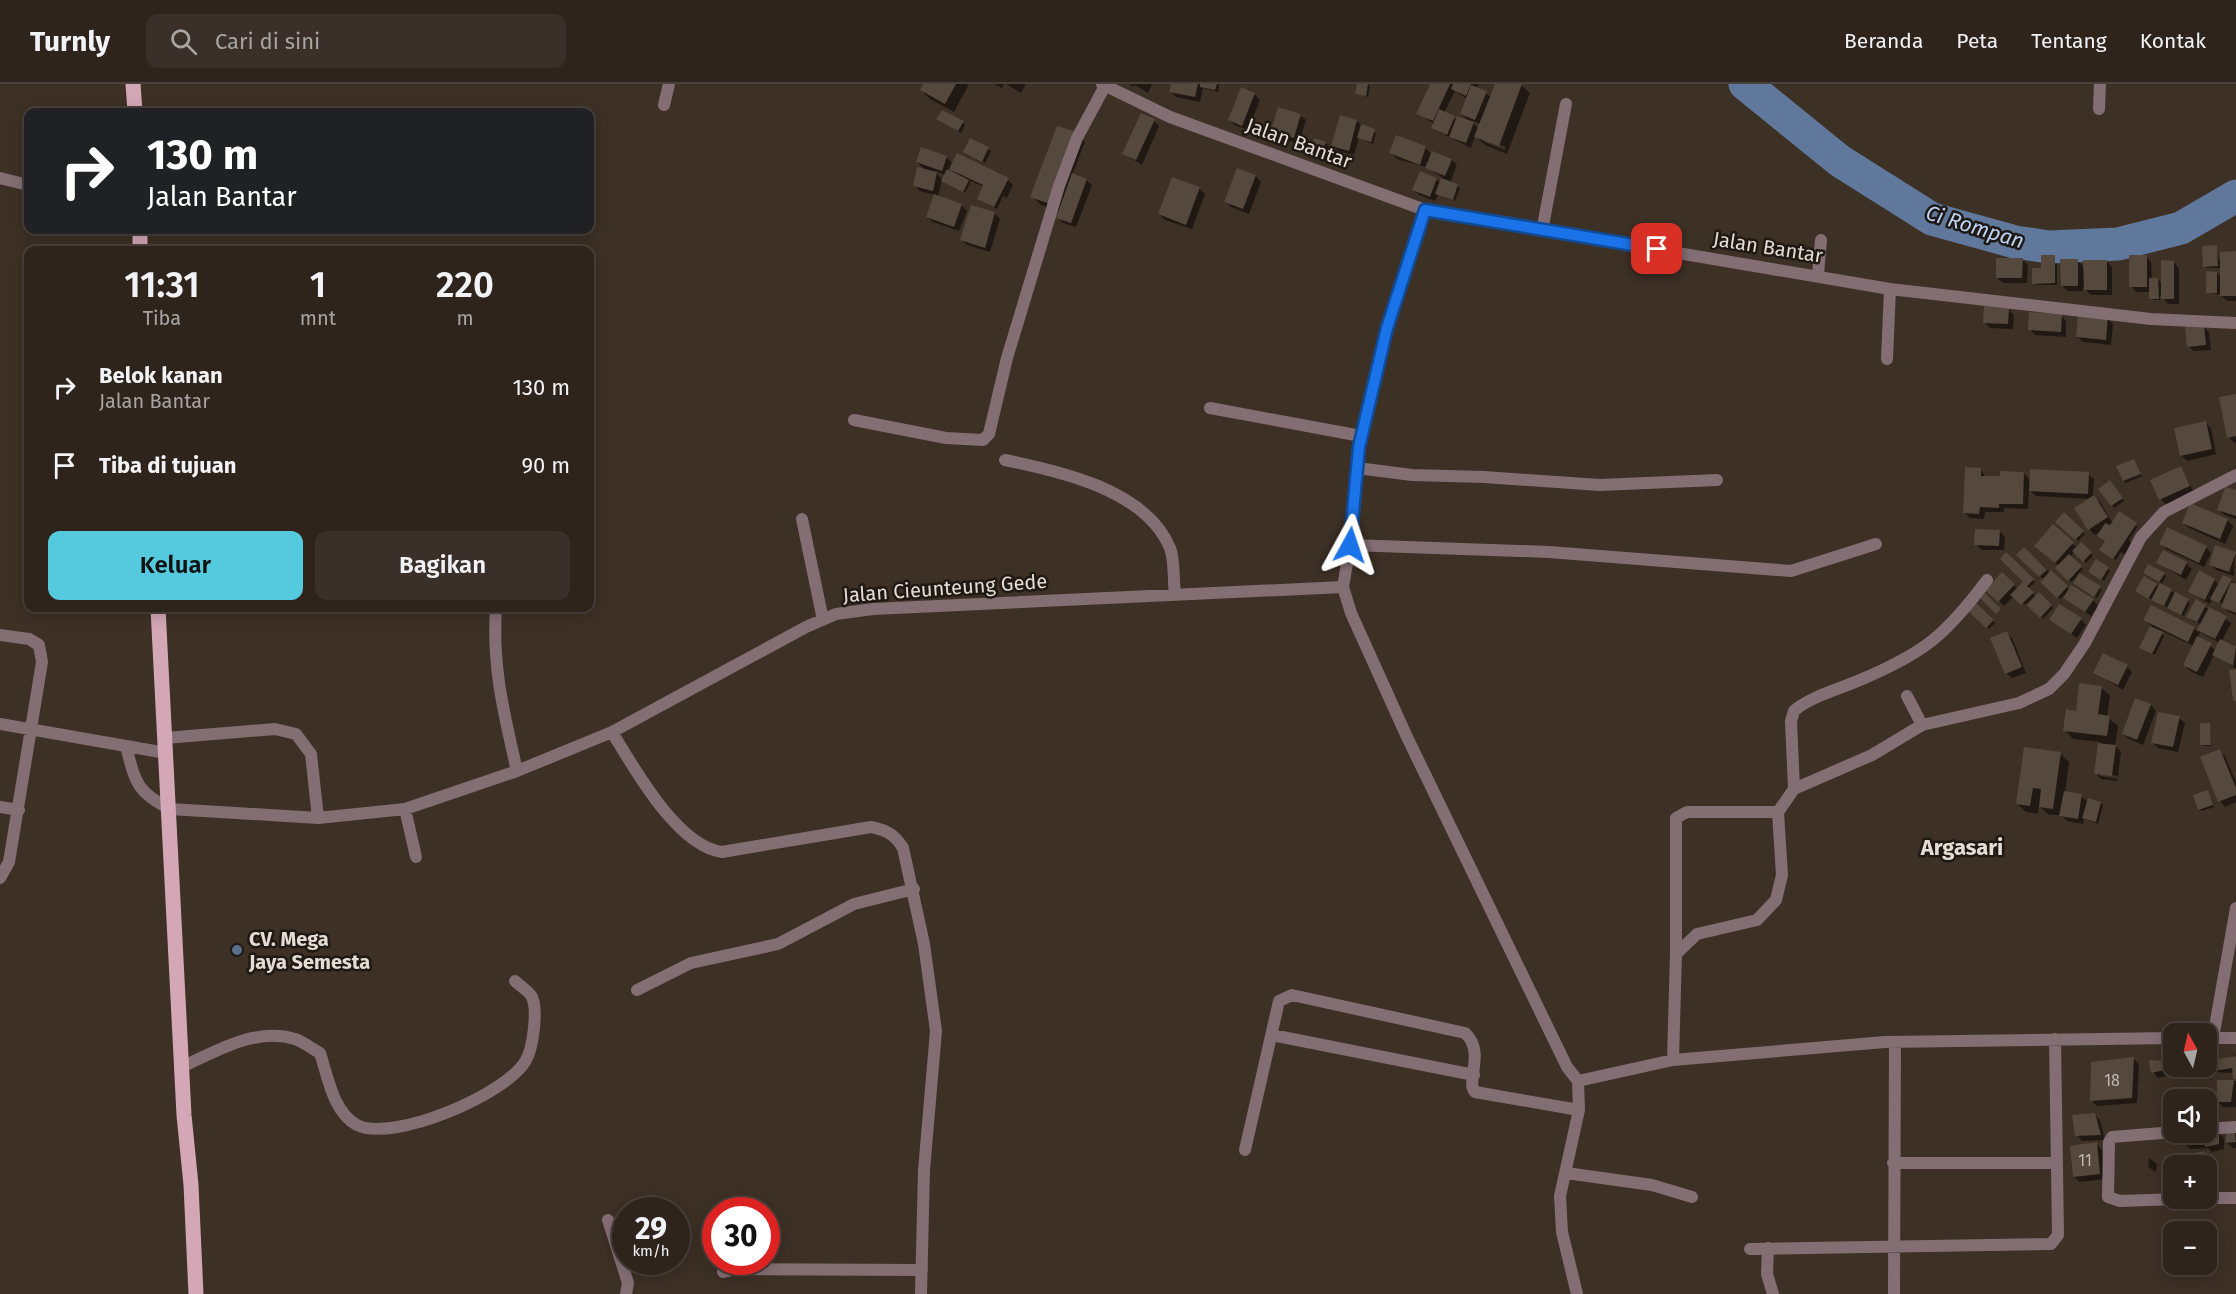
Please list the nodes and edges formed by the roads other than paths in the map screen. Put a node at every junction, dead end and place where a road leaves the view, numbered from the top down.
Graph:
1 (133, 84) edge
2 (669, 84) edge
3 (2100, 84) edge
4 (1103, 85) edge
5 (1566, 104) dead end
6 (664, 105) dead end
7 (135, 108) edge
8 (2098, 109) dead end
9 (0, 178) edge
10 (24, 184) edge
11 (1425, 210) junction
12 (1542, 231) junction
13 (1821, 240) dead end
14 (1818, 274) junction
15 (1890, 289) junction
16 (2236, 323) edge
17 (1887, 359) dead end
18 (1210, 408) dead end
19 (854, 420) dead end
20 (1361, 436) junction
21 (1005, 460) dead end
22 (1357, 468) junction
23 (2236, 475) edge
24 (1717, 480) dead end
25 (802, 519) dead end
26 (1876, 544) dead end
27 (1350, 545) junction
28 (1987, 580) dead end
29 (1343, 587) junction
30 (1175, 594) junction
31 (158, 612) edge
32 (496, 612) edge
33 (823, 620) junction
34 (0, 635) edge
35 (1907, 696) dead end
36 (0, 724) edge
37 (1922, 725) junction
38 (32, 729) junction
39 (612, 732) junction
40 (165, 745) junction
41 (126, 746) junction
42 (517, 771) junction
43 (1794, 789) junction
44 (0, 807) edge
45 (170, 809) junction
46 (405, 809) junction
47 (19, 810) junction
48 (1778, 812) junction
49 (318, 818) junction
50 (416, 857) dead end
51 (0, 879) edge
52 (914, 889) junction
53 (2236, 908) edge
54 (1676, 954) junction
55 (515, 981) dead end
56 (637, 990) dead end
57 (2213, 1023) edge
58 (1272, 1035) junction
59 (2163, 1038) edge
60 (2217, 1038) edge
61 (2236, 1038) edge
62 (2055, 1040) junction
63 (1895, 1042) junction
64 (1673, 1060) junction
65 (182, 1067) junction
66 (1474, 1076) junction
67 (1578, 1081) junction
68 (1579, 1110) junction
69 (2236, 1127) edge
70 (2217, 1129) edge
71 (2163, 1133) edge
72 (1245, 1150) dead end
73 (1893, 1163) junction
74 (2056, 1163) junction
75 (1566, 1173) junction
76 (1692, 1197) dead end
77 (2217, 1198) edge
78 (2236, 1198) edge
79 (2163, 1200) edge
80 (608, 1220) dead end
81 (1893, 1246) junction
82 (1768, 1248) junction
83 (1750, 1249) dead end
84 (780, 1269) edge
85 (922, 1270) junction
86 (196, 1294) edge
87 (626, 1294) edge
88 (921, 1294) edge
89 (1578, 1294) edge
90 (1773, 1294) edge
91 (1894, 1294) edge

1 - 7 main road
2 - 6 street
3 - 8 street
4 - 11 street, Jalan Bantar
4 - 19 street
5 - 12 street
9 - 10 street
11 - 12 street, Jalan Bantar
11 - 20 street
12 - 14 street, Jalan Bantar
13 - 14 street
14 - 15 street, Jalan Bantar
15 - 16 street, Jalan Bantar
15 - 17 street
18 - 20 street
20 - 22 street
21 - 30 street
22 - 24 street
22 - 27 street
23 - 37 street
25 - 33 street
26 - 27 street
27 - 29 street
28 - 43 street
29 - 30 street, Jalan Cieunteung Gede
29 - 67 street
30 - 33 street, Jalan Cieunteung Gede
31 - 40 main road
32 - 42 street
33 - 39 street, Jalan Cieunteung Gede
34 - 38 street
35 - 37 street
36 - 38 street
37 - 43 street
38 - 41 street
38 - 47 street
39 - 42 street, Jalan Cieunteung Gede
39 - 52 street
40 - 41 street
40 - 45 main road
40 - 49 street
41 - 45 street
42 - 46 street, Jalan Cieunteung Gede
43 - 48 street
44 - 47 street
45 - 49 street, Jalan Cieunteung Gede
45 - 65 main road
46 - 49 street, Jalan Cieunteung Gede
46 - 50 street
47 - 51 street
48 - 54 street
48 - 54 street
52 - 56 street
52 - 85 street
53 - 57 street
54 - 64 street
55 - 65 street
58 - 66 street
58 - 66 street
58 - 72 street
59 - 62 street
60 - 61 street
62 - 63 street
62 - 74 street
63 - 64 street
63 - 73 street
64 - 67 street
65 - 86 main road
66 - 68 street
67 - 68 street
68 - 75 street
69 - 70 street
71 - 79 street
73 - 74 street
73 - 81 street
74 - 81 street
75 - 76 street
75 - 89 street
77 - 78 street
80 - 87 street
81 - 82 street
81 - 91 street
82 - 83 street
82 - 90 street
84 - 85 street
85 - 88 street

